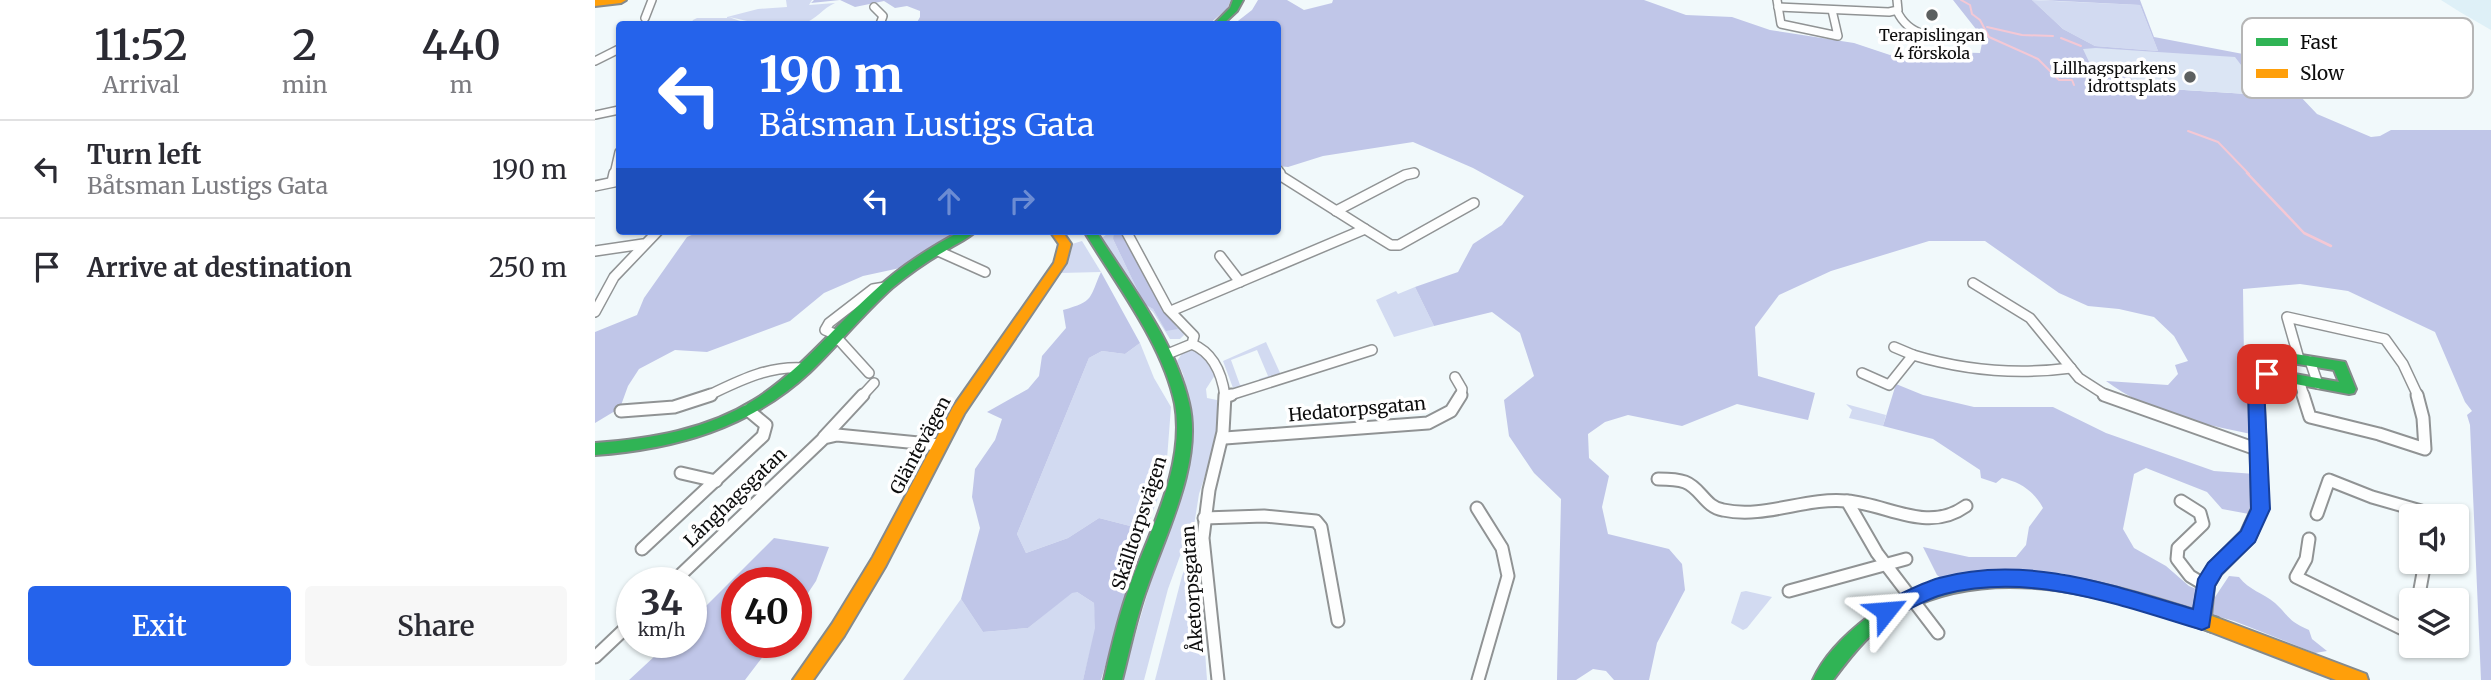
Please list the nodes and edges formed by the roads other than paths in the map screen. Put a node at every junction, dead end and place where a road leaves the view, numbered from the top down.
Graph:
1 (600, 0) edge
2 (621, 0) edge
3 (652, 0) edge
4 (1238, 0) edge
5 (1897, 0) edge
6 (595, 2) edge
7 (1778, 4) edge
8 (874, 7) dead end
9 (1832, 9) junction
10 (1897, 11) junction
11 (645, 18) dead end
12 (881, 21) edge
13 (1221, 21) edge
14 (1971, 37) dead end
15 (616, 50) edge
16 (595, 61) edge
17 (616, 111) edge
18 (595, 115) edge
19 (1414, 173) dead end
20 (1281, 176) edge
21 (616, 181) edge
22 (595, 186) edge
23 (1474, 203) dead end
24 (1336, 211) junction
25 (1365, 229) junction
26 (653, 235) edge
27 (964, 235) edge
28 (1059, 235) edge
29 (1092, 235) edge
30 (1128, 235) edge
31 (638, 247) junction
32 (595, 251) edge
33 (938, 251) junction
34 (1220, 256) dead end
35 (985, 272) dead end
36 (1240, 282) junction
37 (1973, 283) dead end
38 (1171, 311) junction
39 (595, 312) edge
40 (835, 337) junction
41 (1192, 344) junction
42 (1893, 347) dead end
43 (1372, 350) dead end
44 (1165, 355) junction
45 (1913, 355) junction
46 (2305, 360) junction
47 (803, 368) junction
48 (2071, 368) junction
49 (869, 373) dead end
50 (1862, 373) dead end
51 (2283, 376) junction
52 (1455, 377) dead end
53 (2299, 380) junction
54 (874, 383) dead end
55 (2318, 384) junction
56 (1227, 396) junction
57 (748, 410) junction
58 (621, 411) dead end
59 (824, 438) junction
60 (1224, 438) junction
61 (939, 445) junction
62 (595, 450) edge
63 (2259, 450) junction
64 (681, 473) dead end
65 (1658, 479) dead end
66 (716, 481) junction
67 (2182, 500) dead end
68 (1847, 501) junction
69 (2399, 505) edge
70 (1966, 506) dead end
71 (1477, 508) dead end
72 (2317, 514) dead end
73 (1204, 517) junction
74 (2309, 539) dead end
75 (642, 549) dead end
76 (1906, 559) dead end
77 (1885, 566) junction
78 (689, 567) edge
79 (2205, 585) junction
80 (1789, 591) dead end
81 (1910, 597) junction
82 (1338, 621) dead end
83 (2202, 621) junction
84 (2399, 627) edge
85 (1938, 633) dead end
86 (616, 637) edge
87 (595, 657) edge
88 (802, 680) edge
89 (1113, 680) edge
90 (1218, 680) edge
91 (1478, 680) edge
92 (1822, 680) edge
93 (2359, 680) edge

1 - 6 street
2 - 6 street
3 - 11 street
4 - 13 street
5 - 10 street
7 - 9 street
7 - 9 street
8 - 12 street
9 - 10 street
10 - 14 street
15 - 16 street
17 - 18 street
19 - 24 street
20 - 24 street
21 - 22 street
23 - 25 street
24 - 25 street
25 - 36 street
26 - 31 street
27 - 33 street
28 - 61 street, Gläntevägen
29 - 44 street, Skälltorpsvägen
30 - 38 street, Åketorpsgatan
31 - 32 street
31 - 39 street
33 - 35 street
33 - 40 street
34 - 36 street
36 - 38 street
37 - 48 street
38 - 41 street, Åketorpsgatan
40 - 47 street
40 - 49 street
41 - 44 street
41 - 56 street, Åketorpsgatan
42 - 45 street
43 - 56 street
44 - 89 street, Skälltorpsvägen
45 - 48 street
45 - 50 street
46 - 51 street
46 - 53 street
46 - 55 street
46 - 55 street
47 - 57 street
47 - 58 street
48 - 63 street
51 - 53 street
51 - 63 street
52 - 60 street, Hedatorpsgatan
53 - 55 street
54 - 59 street, Långhagsgatan
56 - 60 street, Åketorpsgatan
57 - 62 street
57 - 66 street
59 - 61 street
59 - 78 street, Långhagsgatan
60 - 73 street, Åketorpsgatan
61 - 88 street, Gläntevägen
63 - 79 street
64 - 66 street
65 - 68 street
66 - 75 street
67 - 79 street
68 - 70 street
68 - 77 street
69 - 72 street
71 - 91 street
73 - 82 street
73 - 90 street, Åketorpsgatan
74 - 84 street
76 - 77 street
77 - 80 street
77 - 81 street
79 - 83 street
81 - 83 street
81 - 85 street
81 - 92 street
83 - 93 street
86 - 87 street

